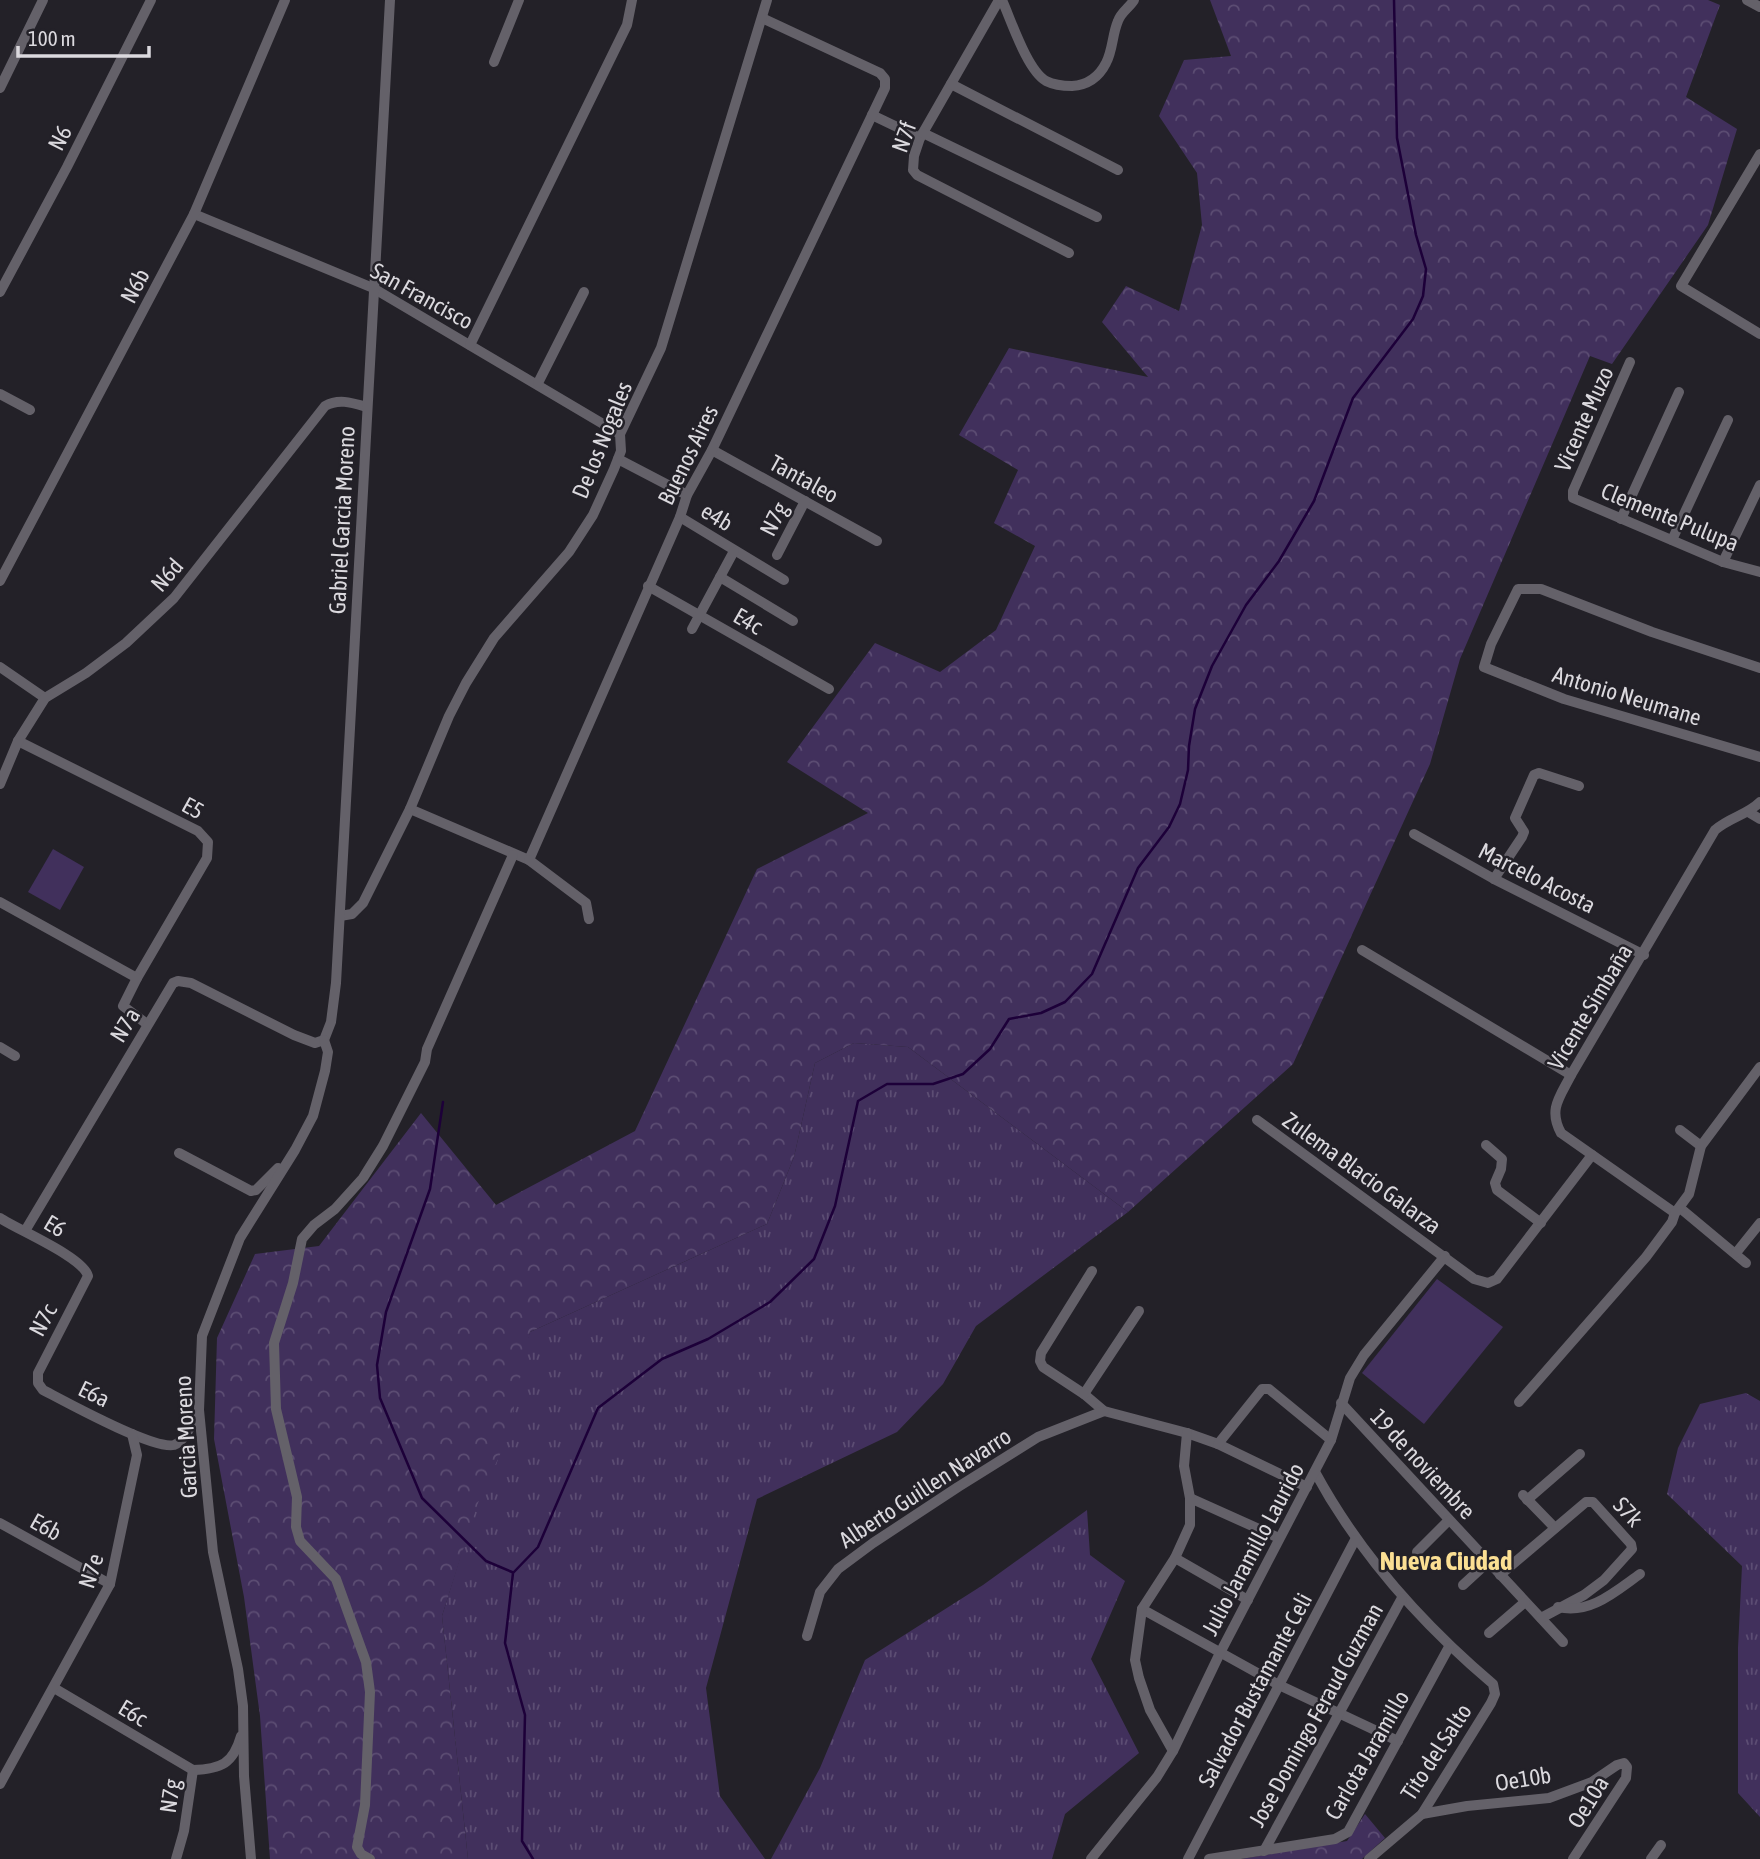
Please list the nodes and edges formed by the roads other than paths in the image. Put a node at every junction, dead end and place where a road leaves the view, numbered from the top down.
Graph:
1 (43, 0) edge
2 (151, 0) edge
3 (285, 0) edge
4 (390, 0) edge
5 (519, 0) edge
6 (632, 0) edge
7 (767, 0) edge
8 (1000, 0) edge
9 (1135, 0) edge
10 (1747, 0) edge
11 (1760, 7) edge
12 (762, 18) junction
13 (494, 62) dead end
14 (951, 84) junction
15 (0, 88) edge
16 (873, 115) junction
17 (921, 136) junction
18 (1760, 154) edge
19 (1118, 170) dead end
20 (194, 214) junction
21 (1097, 217) dead end
22 (1069, 253) dead end
23 (373, 288) junction
24 (0, 292) edge
25 (584, 292) dead end
26 (1760, 334) edge
27 (470, 345) junction
28 (1630, 362) dead end
29 (537, 383) junction
30 (1679, 392) dead end
31 (0, 394) edge
32 (367, 407) junction
33 (30, 410) dead end
34 (1728, 420) dead end
35 (620, 434) junction
36 (712, 450) junction
37 (618, 459) junction
38 (1760, 485) edge
39 (1573, 491) joint
40 (687, 495) junction
41 (805, 501) junction
42 (680, 517) junction
43 (1621, 519) junction
44 (1672, 540) junction
45 (877, 541) dead end
46 (734, 551) junction
47 (777, 555) dead end
48 (1723, 562) junction
49 (1760, 572) edge
50 (720, 577) junction
51 (784, 580) dead end
52 (0, 581) edge
53 (648, 586) junction
54 (699, 615) junction
55 (793, 621) dead end
56 (692, 629) dead end
57 (0, 667) edge
58 (1760, 667) edge
59 (829, 689) dead end
60 (45, 698) junction
61 (19, 741) junction
62 (1760, 757) edge
63 (0, 784) edge
64 (1579, 786) dead end
65 (1760, 802) edge
66 (410, 809) junction
67 (1750, 813) junction
68 (1760, 819) edge
69 (1414, 834) dead end
70 (513, 855) junction
71 (529, 860) junction
72 (1494, 879) junction
73 (0, 902) edge
74 (340, 916) junction
75 (589, 919) dead end
76 (1362, 950) dead end
77 (1644, 955) junction
78 (137, 978) junction
79 (147, 1024) junction
80 (324, 1040) junction
81 (0, 1047) edge
82 (15, 1056) dead end
83 (1760, 1068) edge
84 (1571, 1075) junction
85 (1257, 1120) dead end
86 (1680, 1130) dead end
87 (1486, 1145) dead end
88 (1701, 1146) junction
89 (179, 1153) dead end
90 (1592, 1155) junction
91 (286, 1161) junction
92 (1678, 1211) junction
93 (0, 1217) edge
94 (1541, 1223) junction
95 (1760, 1223) edge
96 (25, 1231) junction
97 (1736, 1253) junction
98 (1445, 1256) junction
99 (1746, 1263) dead end
100 (87, 1272) joint
101 (1092, 1272) dead end
102 (1139, 1311) dead end
103 (40, 1387) joint
104 (1084, 1394) junction
105 (1519, 1402) dead end
106 (1341, 1403) junction
107 (200, 1410) junction
108 (1104, 1411) junction
109 (1187, 1433) junction
110 (132, 1434) junction
111 (1331, 1440) junction
112 (1218, 1444) junction
113 (1580, 1454) dead end
114 (1315, 1472) junction
115 (1307, 1487) junction
116 (1190, 1498) junction
117 (1450, 1520) junction
118 (0, 1523) edge
119 (1555, 1528) junction
120 (1279, 1538) junction
121 (1355, 1540) junction
122 (1417, 1552) dead end
123 (1175, 1558) junction
124 (1488, 1562) junction
125 (1640, 1574) dead end
126 (1500, 1575) junction
127 (110, 1584) junction
128 (1462, 1585) dead end
129 (1402, 1598) junction
130 (1248, 1600) junction
131 (1525, 1602) junction
132 (1558, 1607) junction
133 (1142, 1609) junction
134 (1541, 1618) junction
135 (1489, 1633) dead end
136 (807, 1636) dead end
137 (1563, 1642) dead end
138 (1449, 1647) junction
139 (1220, 1653) junction
140 (1279, 1685) junction
141 (54, 1688) junction
142 (1338, 1715) junction
143 (243, 1728) junction
144 (1398, 1741) junction
145 (1173, 1751) junction
146 (1623, 1763) joint
147 (193, 1770) junction
148 (0, 1784) edge
149 (1422, 1814) junction
150 (1661, 1845) dead end
151 (1264, 1851) junction
152 (176, 1859) edge
153 (251, 1859) edge
154 (370, 1859) edge
155 (1091, 1859) edge
156 (1188, 1859) edge
157 (1209, 1859) edge
158 (1369, 1859) edge
159 (1573, 1859) edge
160 (1651, 1859) edge

1 - 15 street
2 - 24 street, N6
3 - 20 street, N6b
4 - 23 street, Gabriel Garcia Moreno
5 - 13 street
6 - 27 street
7 - 12 street, De los Nogales
8 - 9 street
8 - 14 street, N7f
10 - 11 street
12 - 16 street, Buenos Aires
12 - 35 street, De los Nogales
14 - 17 street, N7f
14 - 19 street
16 - 17 street
16 - 36 street, Buenos Aires
17 - 21 street
17 - 22 street, N7f
18 - 26 street
20 - 23 street, San Francisco
20 - 52 street, N6b
23 - 27 street, San Francisco
23 - 32 street, Gabriel Garcia Moreno
25 - 29 street
27 - 29 street, San Francisco
28 - 39 street, Vicente Muzo
29 - 35 street, San Francisco
30 - 43 street
31 - 33 street
32 - 60 street, N6d
32 - 74 street, Gabriel Garcia Moreno
34 - 44 street
35 - 37 street, De los Nogales
36 - 40 street, Buenos Aires
36 - 41 street, Tantaleo
37 - 40 street
37 - 66 street, De los Nogales
38 - 48 street
39 - 43 street, Clemente Pulupa
40 - 42 street, Buenos Aires
41 - 45 street, Tantaleo
41 - 47 street, N7g
42 - 46 street, e4b
42 - 53 street, Buenos Aires
43 - 44 street, Clemente Pulupa
44 - 48 street, Clemente Pulupa
46 - 50 street
46 - 51 street, e4b
48 - 49 street, Clemente Pulupa
50 - 54 street
50 - 55 street
53 - 54 street, E4c
53 - 71 street, Buenos Aires
54 - 56 street
54 - 59 street, E4c
57 - 60 street
58 - 62 street, Antonio Neumane
60 - 61 street, N6d
61 - 63 street, N6d
61 - 78 street, E5
64 - 72 street
65 - 67 street, Vicente Simbaña
66 - 70 street
66 - 74 street, De los Nogales
67 - 68 street
67 - 77 street, Vicente Simbaña
69 - 72 street, Marcelo Acosta
70 - 71 street
70 - 154 street
71 - 75 street
72 - 77 street, Marcelo Acosta
73 - 78 street
74 - 80 street, Gabriel Garcia Moreno
76 - 84 street
77 - 84 street, Vicente Simbaña
78 - 79 street
79 - 80 street, N7a
79 - 96 street, N7a
80 - 91 street, Garcia Moreno
81 - 82 street
83 - 88 street
84 - 90 street, Vicente Simbaña
85 - 98 street, Zulema Blacio Galarza
86 - 88 street
87 - 94 street
88 - 92 street
89 - 91 street
90 - 92 street, Vicente Simbaña
90 - 94 street
91 - 107 street, Garcia Moreno
92 - 97 street, Vicente Simbaña
92 - 105 street
93 - 96 street, E6
94 - 98 street, Zulema Blacio Galarza
95 - 97 street
96 - 100 street, E6
97 - 99 street, Vicente Simbaña
98 - 106 street, Julio Jaramillo Laurido
100 - 103 street, N7c
101 - 104 street
102 - 104 street
103 - 110 street, E6a
104 - 108 street
106 - 111 street, Julio Jaramillo Laurido
106 - 117 street, 19 de noviembre
107 - 110 street
107 - 143 street, Garcia Moreno
108 - 109 street
108 - 136 street, Alberto Guillen Navarro
109 - 112 street
109 - 116 street
110 - 127 street, N7e
111 - 112 street
111 - 114 street, Julio Jaramillo Laurido
112 - 115 street
113 - 119 street
114 - 115 street, Julio Jaramillo Laurido
114 - 121 street
115 - 120 street, Julio Jaramillo Laurido
116 - 120 street
116 - 123 street
117 - 122 street
117 - 124 street, 19 de noviembre
118 - 127 street, E6b
119 - 126 street
119 - 132 street, S7k
120 - 130 street, Julio Jaramillo Laurido
121 - 129 street
121 - 140 street, Salvador Bustamante Celi
123 - 130 street
123 - 133 street
124 - 126 street, 19 de noviembre
124 - 128 street
125 - 132 street
126 - 131 street, 19 de noviembre
127 - 141 street, N7e
129 - 138 street
129 - 142 street, Jose Domingo Feraud Guzman
130 - 139 street, Julio Jaramillo Laurido
131 - 134 street, 19 de noviembre
131 - 135 street
132 - 134 street
133 - 139 street
133 - 145 street
134 - 137 street, 19 de noviembre
138 - 144 street, Carlota Jaramillo
138 - 149 street, Tito del Salto
139 - 140 street
139 - 145 street, Julio Jaramillo Laurido
140 - 142 street
140 - 156 street, Salvador Bustamante Celi
141 - 147 street, E6c
141 - 148 street, N7e
142 - 144 street
142 - 151 street, Jose Domingo Feraud Guzman
143 - 147 street, N7g
143 - 153 street, Garcia Moreno
144 - 151 street, Carlota Jaramillo
145 - 155 street, Julio Jaramillo Laurido
146 - 149 street, Oe10b
146 - 159 street, Oe10a
147 - 152 street, N7g
149 - 158 street, Tito del Salto
150 - 160 street
151 - 157 street, Carlota Jaramillo

